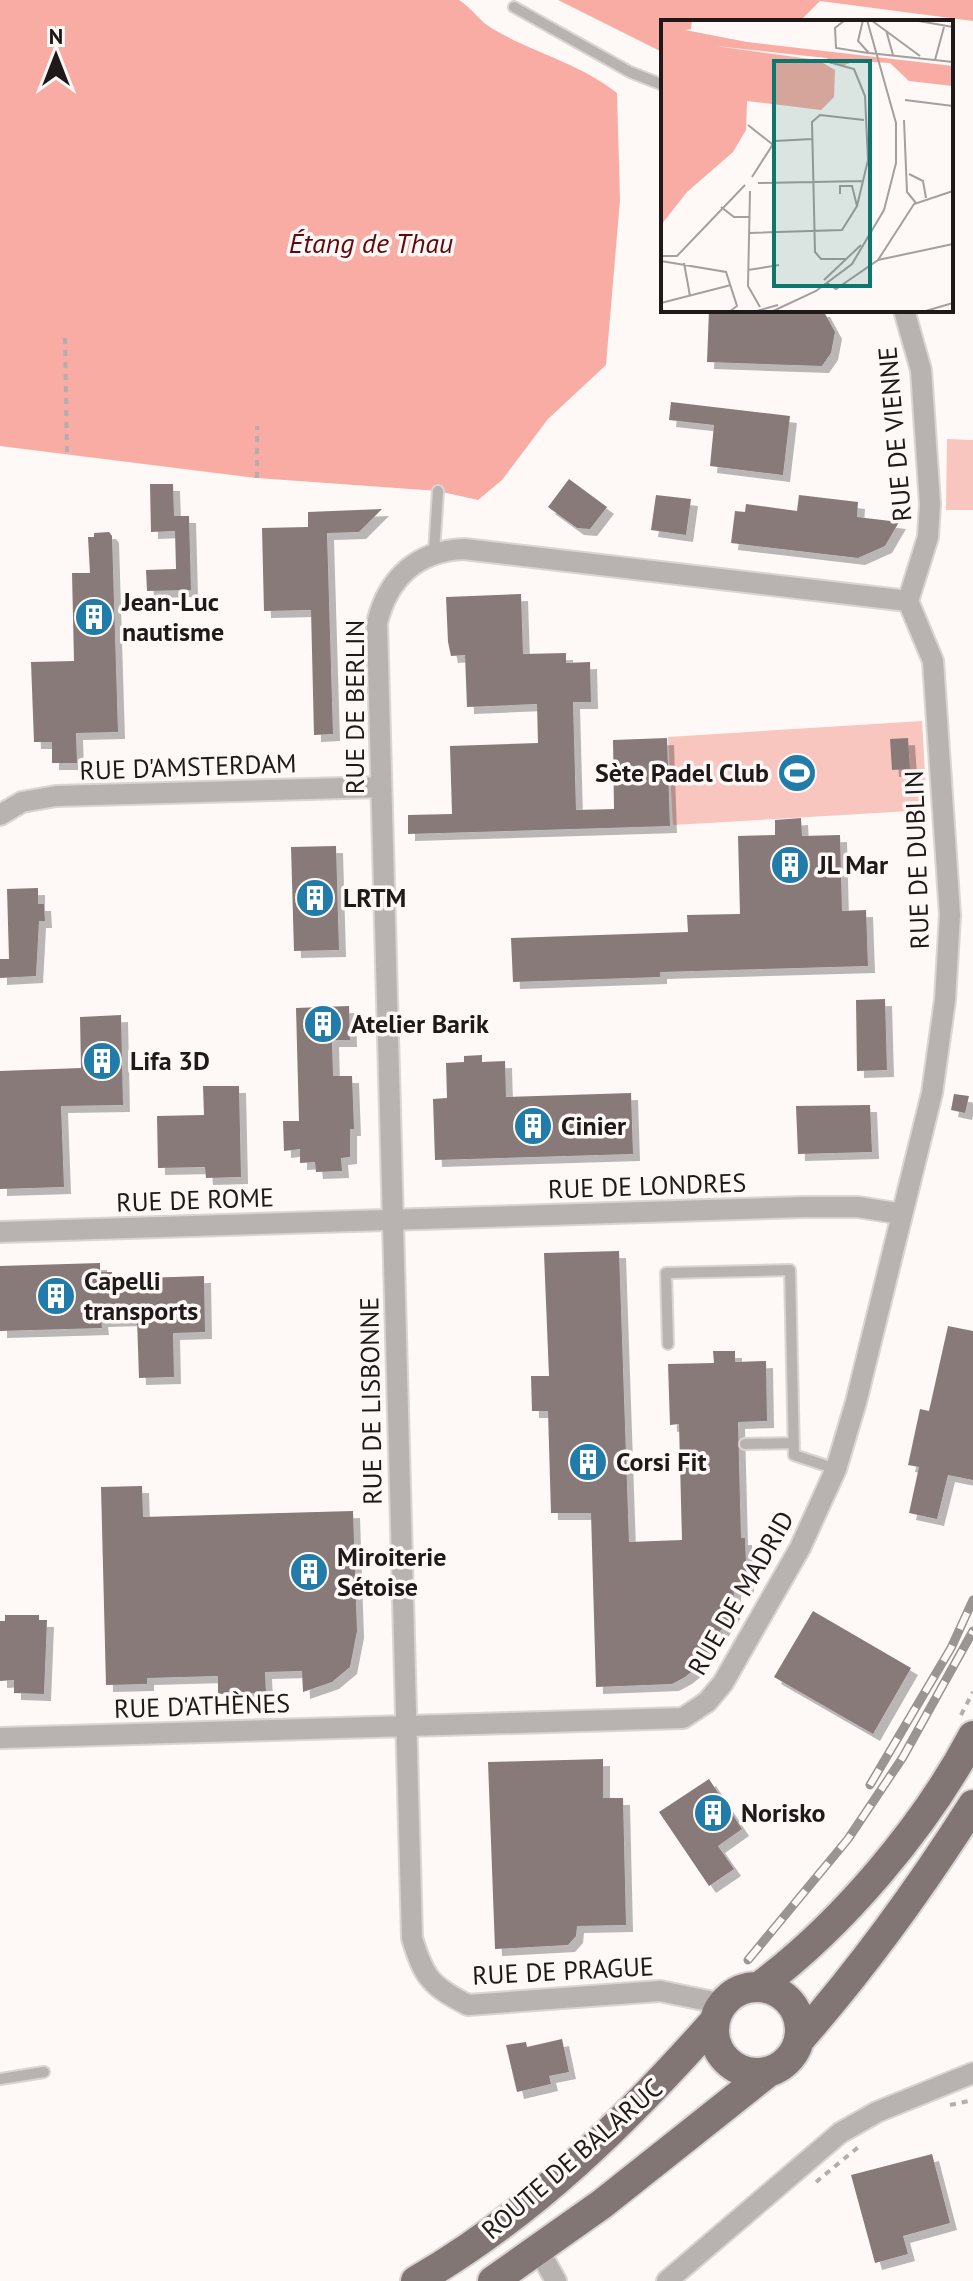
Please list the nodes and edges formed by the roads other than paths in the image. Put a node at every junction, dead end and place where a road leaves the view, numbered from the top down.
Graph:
1 (514, 7) dead end
2 (661, 84) edge
3 (905, 312) edge
4 (438, 491) dead end
5 (434, 553) junction
6 (908, 601) junction
7 (381, 787) junction
8 (0, 815) edge
9 (902, 1214) junction
10 (392, 1219) junction
11 (0, 1232) edge
12 (668, 1344) dead end
13 (794, 1443) junction
14 (745, 1444) dead end
15 (836, 1469) junction
16 (405, 1726) junction
17 (973, 1736) edge
18 (0, 1738) edge
19 (973, 1805) edge
20 (759, 1987) junction
21 (718, 2013) junction
22 (800, 2039) junction
23 (44, 2072) dead end
24 (767, 2073) junction
25 (973, 2073) edge
26 (0, 2079) edge
27 (538, 2249) junction
28 (416, 2281) edge
29 (493, 2281) edge
30 (556, 2281) edge
31 (667, 2281) edge

1 - 2 lane
3 - 6 street, RUE DE VIENNE
4 - 5 lane
5 - 6 street, RUE DE BERLIN
5 - 7 street, RUE DE BERLIN
6 - 9 street, RUE DE DUBLIN
7 - 8 street, RUE D'AMSTERDAM
7 - 10 street, RUE DE BERLIN
9 - 10 street, RUE DE LONDRES
9 - 15 street, RUE DE MADRID
10 - 11 street, RUE DE ROME
10 - 16 street, RUE DE LISBONNE
12 - 13 lane
13 - 14 lane
13 - 15 lane
15 - 16 street, RUE DE MADRID
16 - 18 street, RUE D'ATHÈNES
16 - 21 street, RUE DE PRAGUE
17 - 20 main road
19 - 22 main road
20 - 21 main road
20 - 22 main road
21 - 24 main road
21 - 28 main road, ROUTE DE BALARUC
22 - 24 main road
23 - 26 lane
24 - 27 main road, ROUTE DE BALARUC
25 - 31 street
27 - 29 main road, ROUTE DE BALARUC
27 - 30 street

